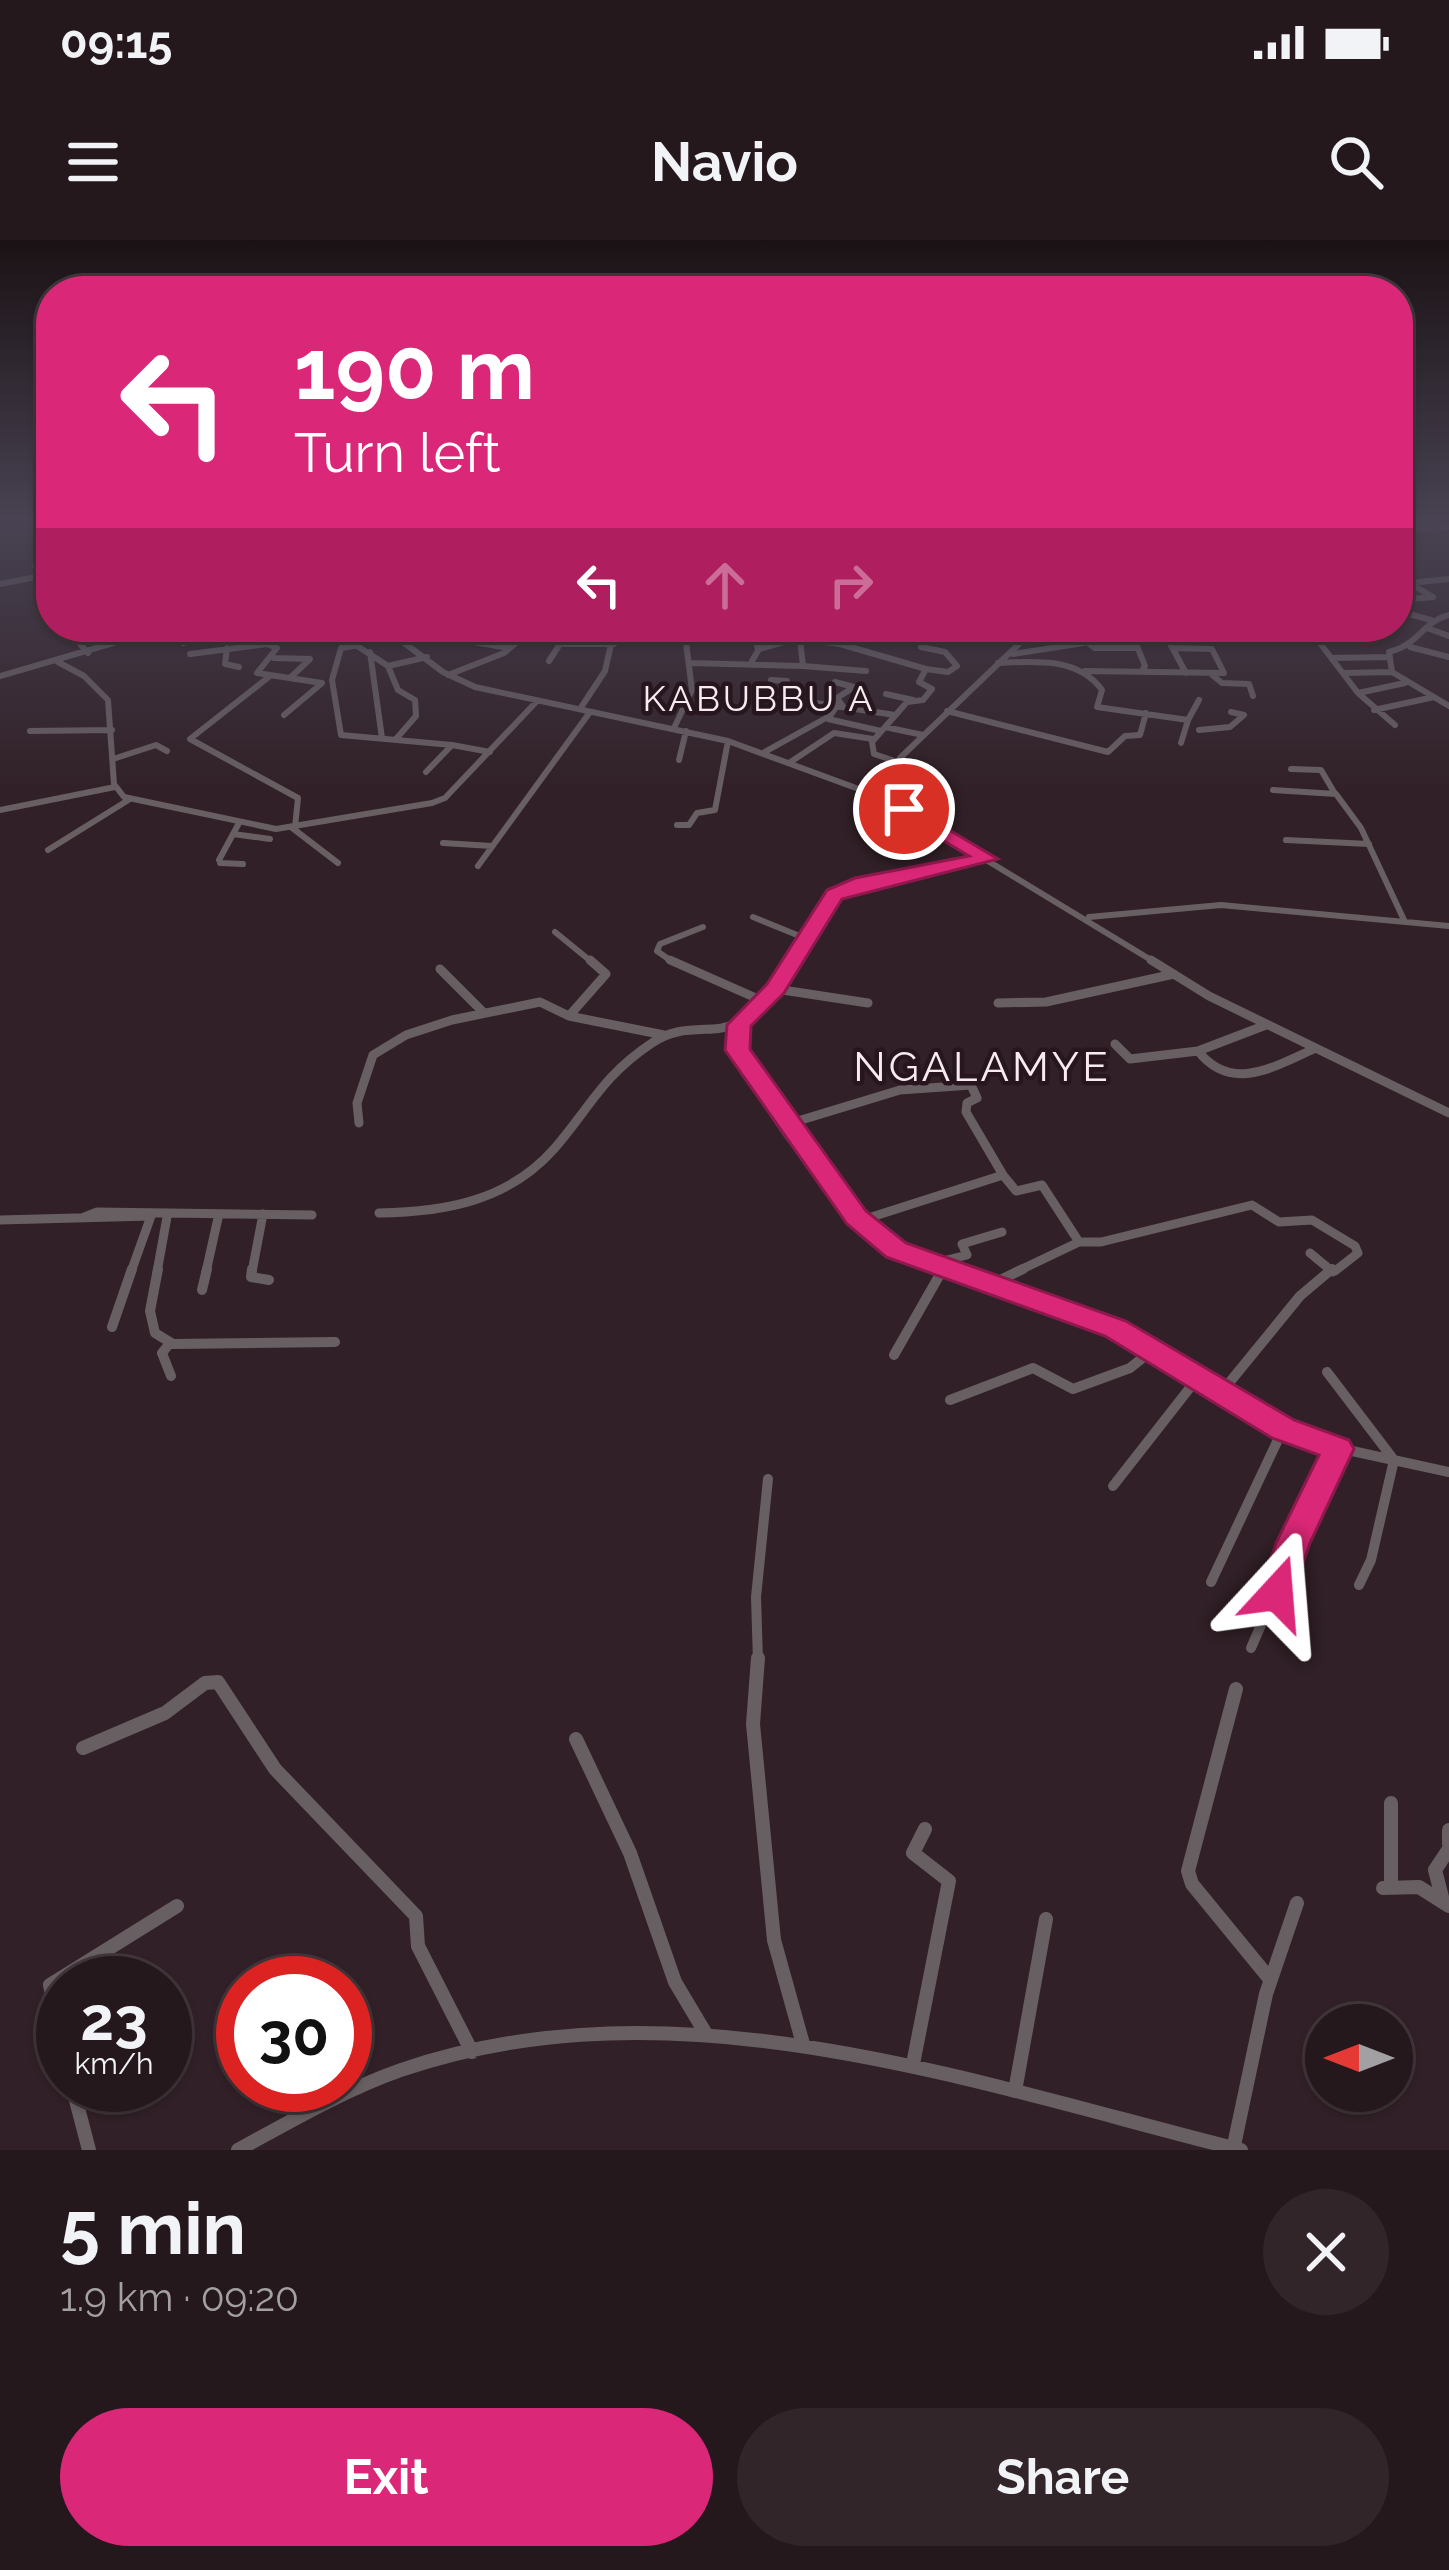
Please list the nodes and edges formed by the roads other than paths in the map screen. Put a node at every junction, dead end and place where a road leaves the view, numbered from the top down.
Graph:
1 (1449, 615) edge
2 (1413, 617) edge
3 (1429, 624) junction
4 (1449, 636) edge
5 (78, 642) edge
6 (122, 642) edge
7 (189, 642) edge
8 (353, 642) edge
9 (407, 642) edge
10 (474, 642) edge
11 (516, 642) edge
12 (574, 642) edge
13 (613, 642) edge
14 (686, 642) edge
15 (754, 642) edge
16 (786, 642) edge
17 (798, 642) edge
18 (829, 642) edge
19 (922, 642) edge
20 (1015, 642) edge
21 (1077, 642) edge
22 (1091, 642) edge
23 (1135, 642) edge
24 (1170, 642) edge
25 (1319, 642) edge
26 (184, 643) dead end
27 (267, 644) joint
28 (359, 645) junction
29 (1410, 647) junction
30 (227, 648) junction
31 (508, 648) junction
32 (1137, 648) junction
33 (1173, 648) junction
34 (370, 652) junction
35 (88, 653) junction
36 (190, 654) dead end
37 (1008, 654) junction
38 (427, 657) junction
39 (1389, 657) junction
40 (1449, 657) edge
41 (274, 658) junction
42 (756, 658) junction
43 (1332, 658) junction
44 (58, 662) junction
45 (549, 662) dead end
46 (690, 663) junction
47 (998, 663) junction
48 (388, 666) junction
49 (803, 666) junction
50 (239, 667) dead end
51 (926, 668) junction
52 (1222, 668) junction
53 (1234, 670) dead end
54 (866, 671) dead end
55 (1078, 671) junction
56 (948, 672) junction
57 (1141, 672) junction
58 (1392, 672) junction
59 (1343, 673) junction
60 (958, 674) dead end
61 (1186, 674) junction
62 (1211, 674) junction
63 (448, 675) junction
64 (0, 676) edge
65 (270, 676) junction
66 (970, 677) dead end
67 (290, 679) junction
68 (980, 679) junction
69 (332, 680) junction
70 (771, 680) dead end
71 (835, 682) dead end
72 (1408, 682) junction
73 (322, 683) junction
74 (1358, 693) junction
75 (886, 694) dead end
76 (1435, 697) junction
77 (913, 700) junction
78 (1199, 700) dead end
79 (537, 701) junction
80 (840, 705) junction
81 (1250, 706) junction
82 (1449, 706) edge
83 (1233, 710) dead end
84 (1374, 710) junction
85 (585, 711) junction
86 (946, 711) junction
87 (1146, 713) junction
88 (284, 715) dead end
89 (895, 715) junction
90 (826, 718) junction
91 (1188, 720) junction
92 (1395, 725) dead end
93 (674, 728) junction
94 (883, 729) junction
95 (112, 730) junction
96 (1199, 730) dead end
97 (30, 731) dead end
98 (686, 731) junction
99 (923, 735) junction
100 (382, 738) junction
101 (396, 739) junction
102 (728, 740) junction
103 (873, 740) junction
104 (1181, 743) dead end
105 (452, 745) junction
106 (167, 752) dead end
107 (490, 752) junction
108 (763, 753) junction
109 (113, 759) junction
110 (679, 760) dead end
111 (898, 761) junction
112 (789, 763) junction
113 (1291, 770) dead end
114 (426, 772) dead end
115 (115, 788) junction
116 (1273, 790) dead end
117 (1334, 792) junction
118 (130, 799) junction
119 (886, 799) junction
120 (0, 810) edge
121 (239, 823) junction
122 (677, 825) dead end
123 (293, 827) junction
124 (233, 835) junction
125 (270, 839) dead end
126 (1286, 840) dead end
127 (443, 843) dead end
128 (1369, 844) junction
129 (492, 846) junction
130 (48, 850) dead end
131 (988, 859) junction
132 (338, 863) dead end
133 (243, 864) dead end
134 (478, 866) dead end
135 (1083, 916) junction
136 (752, 917) dead end
137 (1404, 920) junction
138 (703, 926) dead end
139 (1449, 926) edge
140 (556, 932) dead end
141 (807, 939) junction
142 (440, 969) dead end
143 (1174, 974) junction
144 (776, 988) junction
145 (765, 1002) junction
146 (868, 1003) dead end
147 (998, 1003) dead end
148 (484, 1013) junction
149 (569, 1016) junction
150 (740, 1025) junction
151 (1267, 1025) junction
152 (724, 1031) junction
153 (664, 1035) junction
154 (736, 1037) junction
155 (1115, 1044) dead end
156 (1316, 1048) junction
157 (1198, 1052) junction
158 (1449, 1113) edge
159 (358, 1123) dead end
160 (788, 1124) junction
161 (1003, 1175) junction
162 (379, 1213) dead end
163 (263, 1214) junction
164 (312, 1215) dead end
165 (151, 1216) junction
166 (167, 1217) junction
167 (218, 1218) dead end
168 (0, 1220) edge
169 (860, 1221) junction
170 (1002, 1232) dead end
171 (1079, 1242) junction
172 (1310, 1253) dead end
173 (926, 1265) junction
174 (943, 1269) junction
175 (1335, 1271) junction
176 (269, 1280) dead end
177 (994, 1283) junction
178 (202, 1291) dead end
179 (112, 1327) dead end
180 (170, 1342) junction
181 (335, 1342) dead end
182 (1150, 1352) junction
183 (894, 1355) dead end
184 (1327, 1372) dead end
185 (171, 1376) dead end
186 (1196, 1380) junction
187 (1220, 1394) junction
188 (950, 1400) dead end
189 (1283, 1429) junction
190 (1338, 1449) junction
191 (1394, 1460) junction
192 (1449, 1472) edge
193 (769, 1479) dead end
194 (1113, 1486) dead end
195 (1211, 1582) dead end
196 (1359, 1585) dead end
197 (1251, 1648) dead end
198 (1236, 1689) dead end
199 (576, 1739) dead end
200 (83, 1748) dead end
201 (1390, 1803) dead end
202 (925, 1829) dead end
203 (1449, 1830) edge
204 (1449, 1847) edge
205 (1445, 1901) edge
206 (1297, 1903) dead end
207 (177, 1906) dead end
208 (1046, 1918) dead end
209 (93, 1956) edge
210 (1269, 1978) junction
211 (706, 2034) junction
212 (803, 2044) junction
213 (472, 2052) junction
214 (913, 2064) junction
215 (1015, 2091) junction
216 (79, 2112) edge
217 (89, 2150) edge
218 (238, 2150) edge
219 (1235, 2150) edge

1 - 3 street
2 - 3 street
3 - 4 street
3 - 29 street
5 - 35 street
6 - 35 street
7 - 26 street
8 - 28 street
9 - 38 street
10 - 31 street
11 - 31 street
12 - 45 street
13 - 85 street
14 - 46 street
15 - 42 street
16 - 42 street
17 - 49 street
18 - 51 street
19 - 56 street
20 - 37 street
21 - 37 street
22 - 32 street
23 - 32 street
24 - 33 street
25 - 43 street
27 - 30 street
27 - 41 street
28 - 34 street
28 - 69 street
29 - 39 street
29 - 40 street
30 - 36 street
30 - 50 street
31 - 63 street
32 - 57 street
33 - 52 street
33 - 61 street
34 - 48 street
34 - 100 street
35 - 44 street
37 - 47 street
38 - 48 street
38 - 63 street
39 - 43 street
39 - 58 street
41 - 65 street
41 - 67 street
42 - 46 street
42 - 49 street
43 - 59 street
44 - 64 street
44 - 95 street
46 - 93 street
47 - 55 street
47 - 68 street
48 - 101 street
49 - 54 street
51 - 56 street
51 - 77 street
52 - 53 street
52 - 62 street
55 - 57 street
55 - 87 street
56 - 60 street
57 - 61 street
58 - 59 street
58 - 72 street
59 - 74 street
61 - 62 street
62 - 81 street
63 - 79 street
65 - 67 street
65 - 123 street
66 - 68 street
67 - 73 street
68 - 86 street
69 - 73 street
69 - 100 street
70 - 80 street
71 - 80 street
72 - 74 street
72 - 76 street
73 - 88 street
74 - 84 street
75 - 77 street
76 - 82 street
76 - 84 street
77 - 89 street
78 - 91 street
79 - 85 street
79 - 107 street
80 - 89 street
80 - 90 street
81 - 83 street
81 - 96 street
84 - 92 street
85 - 93 street
85 - 129 street
86 - 87 street
86 - 99 street
87 - 91 street
89 - 94 street
90 - 94 street
90 - 108 street
91 - 104 street
93 - 98 street
94 - 99 street
94 - 103 street
95 - 97 street
95 - 109 street
98 - 102 street
98 - 110 street
99 - 111 street
100 - 101 street
101 - 105 street
102 - 108 street
102 - 122 street
103 - 111 street
103 - 112 street
105 - 107 street
105 - 114 street
106 - 109 street
107 - 123 street
108 - 112 street
109 - 115 street
111 - 119 street
112 - 119 street
113 - 117 street
115 - 118 street
115 - 120 street
116 - 117 street
117 - 128 street
118 - 121 street
118 - 130 street
119 - 131 street
121 - 123 street
121 - 124 street
123 - 132 street
124 - 125 street
124 - 133 street
126 - 128 street
127 - 129 street
128 - 137 street
129 - 134 street
131 - 135 street
131 - 141 street
135 - 137 street
135 - 143 street
136 - 141 street
137 - 139 street
138 - 145 street
140 - 149 street
141 - 144 street
142 - 148 street
143 - 147 street
143 - 151 street
144 - 145 street
144 - 146 street
145 - 150 street
148 - 149 street
148 - 159 street
149 - 153 street
150 - 152 street
150 - 154 street
151 - 156 street
151 - 157 street
152 - 153 street
152 - 154 street
153 - 162 street
154 - 160 street
155 - 157 street
156 - 157 street
156 - 158 street
160 - 161 street
160 - 169 street
161 - 169 street
161 - 171 street
163 - 164 street
163 - 166 street
163 - 176 street
165 - 166 street
165 - 168 street
165 - 179 street
166 - 180 street
167 - 178 street
169 - 173 street
170 - 173 street
171 - 175 street
171 - 177 street
172 - 175 street
173 - 174 street
174 - 177 street
174 - 183 street
175 - 187 street
177 - 182 street
180 - 181 street
180 - 185 street
182 - 186 street
182 - 188 street
184 - 191 street
186 - 187 street
186 - 194 street
187 - 189 street
189 - 190 street
189 - 195 street
190 - 191 street
190 - 197 street
191 - 192 street
191 - 196 street
193 - 212 street
198 - 210 street
199 - 211 street
200 - 213 street
201 - 205 street
202 - 214 street
203 - 204 street
204 - 205 street
206 - 210 street
207 - 209 street
208 - 215 street
210 - 219 street
211 - 212 street
211 - 213 street
212 - 214 street
213 - 218 street
214 - 215 street
215 - 219 street
216 - 217 street

